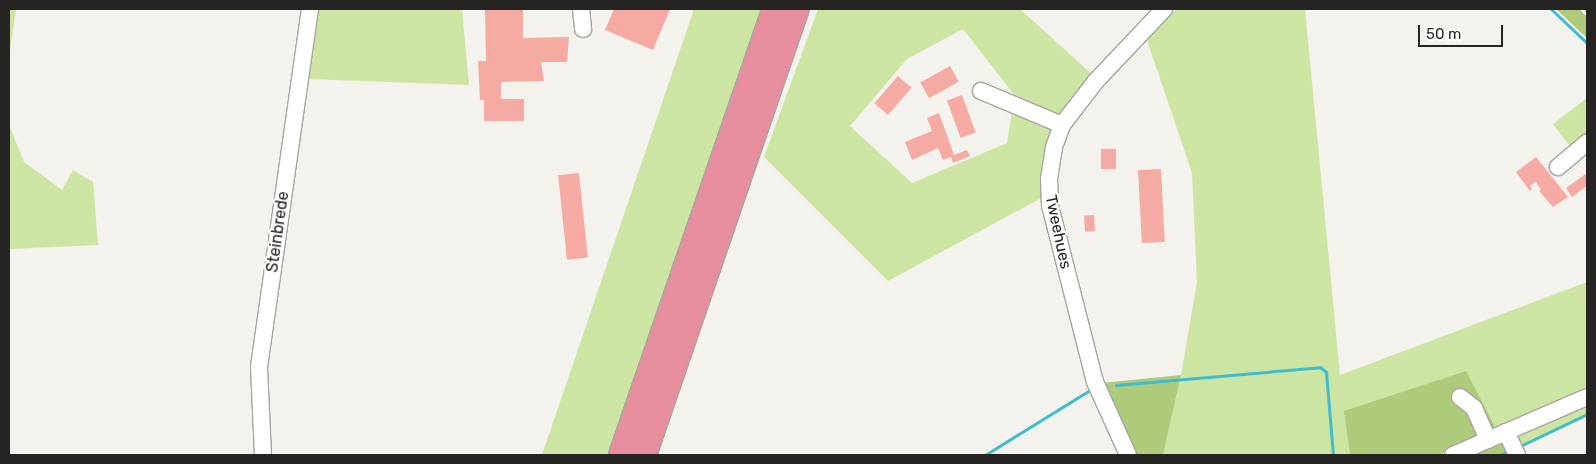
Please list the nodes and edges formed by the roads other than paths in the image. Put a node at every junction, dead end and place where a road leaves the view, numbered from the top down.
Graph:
1 (310, 9) edge
2 (581, 9) edge
3 (775, 9) edge
4 (797, 9) edge
5 (1164, 9) edge
6 (583, 29) dead end
7 (981, 91) dead end
8 (1062, 124) junction
9 (1587, 143) edge
10 (1558, 167) dead end
11 (1460, 397) dead end
12 (1587, 397) edge
13 (1506, 432) junction
14 (1488, 440) junction
15 (263, 455) edge
16 (621, 455) edge
17 (644, 455) edge
18 (1128, 455) edge
19 (1453, 455) edge
20 (1517, 455) edge

1 - 15 street, Steinbrede
2 - 6 street
3 - 16 highway
4 - 17 highway
5 - 8 street, Tweehues
7 - 8 street
8 - 18 street, Tweehues
9 - 10 street
11 - 14 street
12 - 13 street
13 - 14 street
13 - 20 street
14 - 19 street

